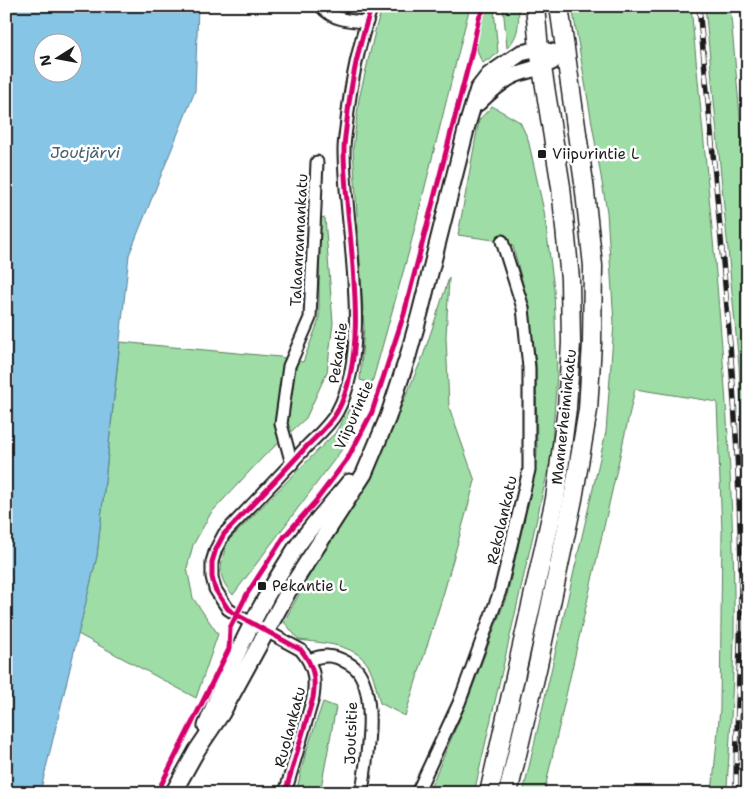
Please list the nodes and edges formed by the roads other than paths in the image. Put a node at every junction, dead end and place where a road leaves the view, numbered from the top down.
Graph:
1 (321, 6) edge
2 (372, 6) edge
3 (535, 6) edge
4 (559, 6) edge
5 (367, 22) junction
6 (539, 49) junction
7 (565, 55) junction
8 (542, 68) junction
9 (468, 122) junction
10 (317, 162) dead end
11 (502, 241) dead end
12 (372, 453) junction
13 (292, 464) junction
14 (252, 623) junction
15 (267, 631) junction
16 (309, 660) junction
17 (196, 750) junction
18 (173, 793) edge
19 (285, 793) edge
20 (362, 793) edge
21 (417, 793) edge
22 (488, 793) edge
23 (508, 793) edge

1 - 5 street
2 - 5 street, Pekantie
3 - 6 main road, Mannerheiminkatu
4 - 7 main road, Mannerheiminkatu
5 - 13 street, Pekantie
6 - 7 main road
6 - 8 main road, Mannerheiminkatu
6 - 9 main road, Viipurintie
7 - 8 main road, Viipurintie
7 - 23 main road, Mannerheiminkatu
8 - 9 main road, Viipurintie
8 - 22 main road, Mannerheiminkatu
9 - 12 main road, Viipurintie
10 - 13 street, Talaanrannankatu
11 - 21 street, Rekolankatu
12 - 14 main road, Viipurintie
12 - 15 main road, Viipurintie
13 - 14 street, Pekantie
14 - 15 street, Pekantie
14 - 17 main road, Viipurintie
15 - 16 street
15 - 17 main road, Viipurintie
16 - 19 street, Ruolankatu
16 - 20 street, Joutsitie
17 - 18 main road, Viipurintie

